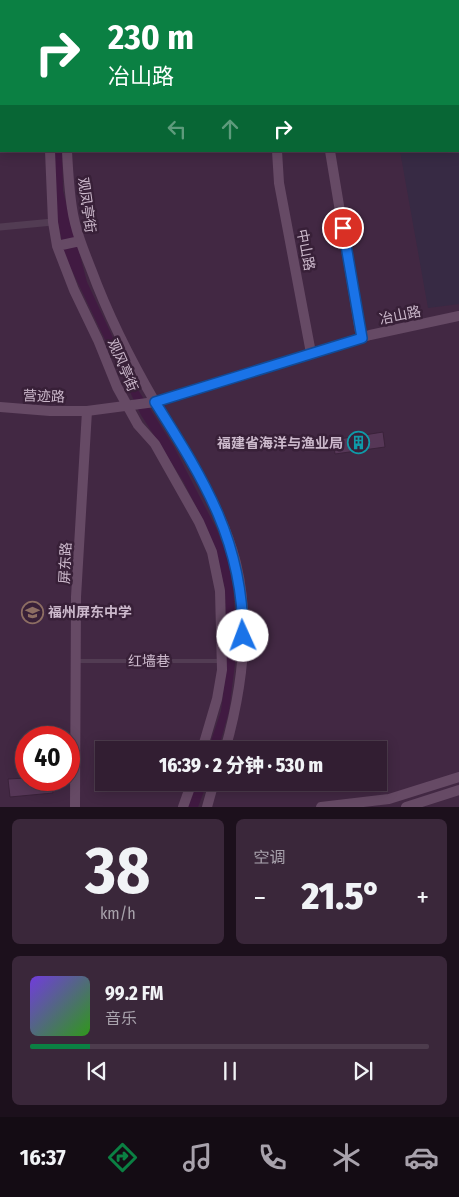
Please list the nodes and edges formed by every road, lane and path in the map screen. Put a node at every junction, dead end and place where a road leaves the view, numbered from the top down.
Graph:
1 (50, 152) edge
2 (67, 152) edge
3 (277, 152) edge
4 (330, 152) edge
5 (53, 222) junction
6 (0, 227) edge
7 (80, 241) junction
8 (57, 246) junction
9 (459, 316) edge
10 (362, 338) junction
11 (311, 353) junction
12 (155, 402) junction
13 (127, 407) junction
14 (0, 408) edge
15 (87, 411) junction
16 (76, 661) junction
17 (222, 661) junction
18 (205, 741) edge
19 (227, 741) edge
20 (459, 777) edge
21 (459, 790) edge
22 (189, 791) edge
23 (211, 791) edge
24 (374, 804) edge
25 (74, 807) edge
26 (183, 807) edge
27 (207, 807) edge
28 (321, 807) edge
29 (406, 807) edge

1 - 5 street, 观风亭街
2 - 7 street, 观凤亭街
3 - 11 street, 中山路
4 - 10 street
5 - 6 street
5 - 8 street, 观风亭街
7 - 8 street, 观凤亭街
7 - 12 street, 观风亭街
8 - 13 street, 观风亭街
9 - 10 street, 冶山路
10 - 11 street, 冶山路
11 - 12 street, 冶山路
12 - 13 street, 冶山路
12 - 19 street, 观风亭街
13 - 15 street, 冶山路
13 - 17 street, 观风亭街
14 - 15 street, 营迹路
15 - 16 street, 屏东路
16 - 17 lane, 红墙巷
16 - 25 street, 屏东路
17 - 18 street, 观风亭街
20 - 24 street
21 - 29 street
22 - 26 street
23 - 27 street
24 - 28 street

